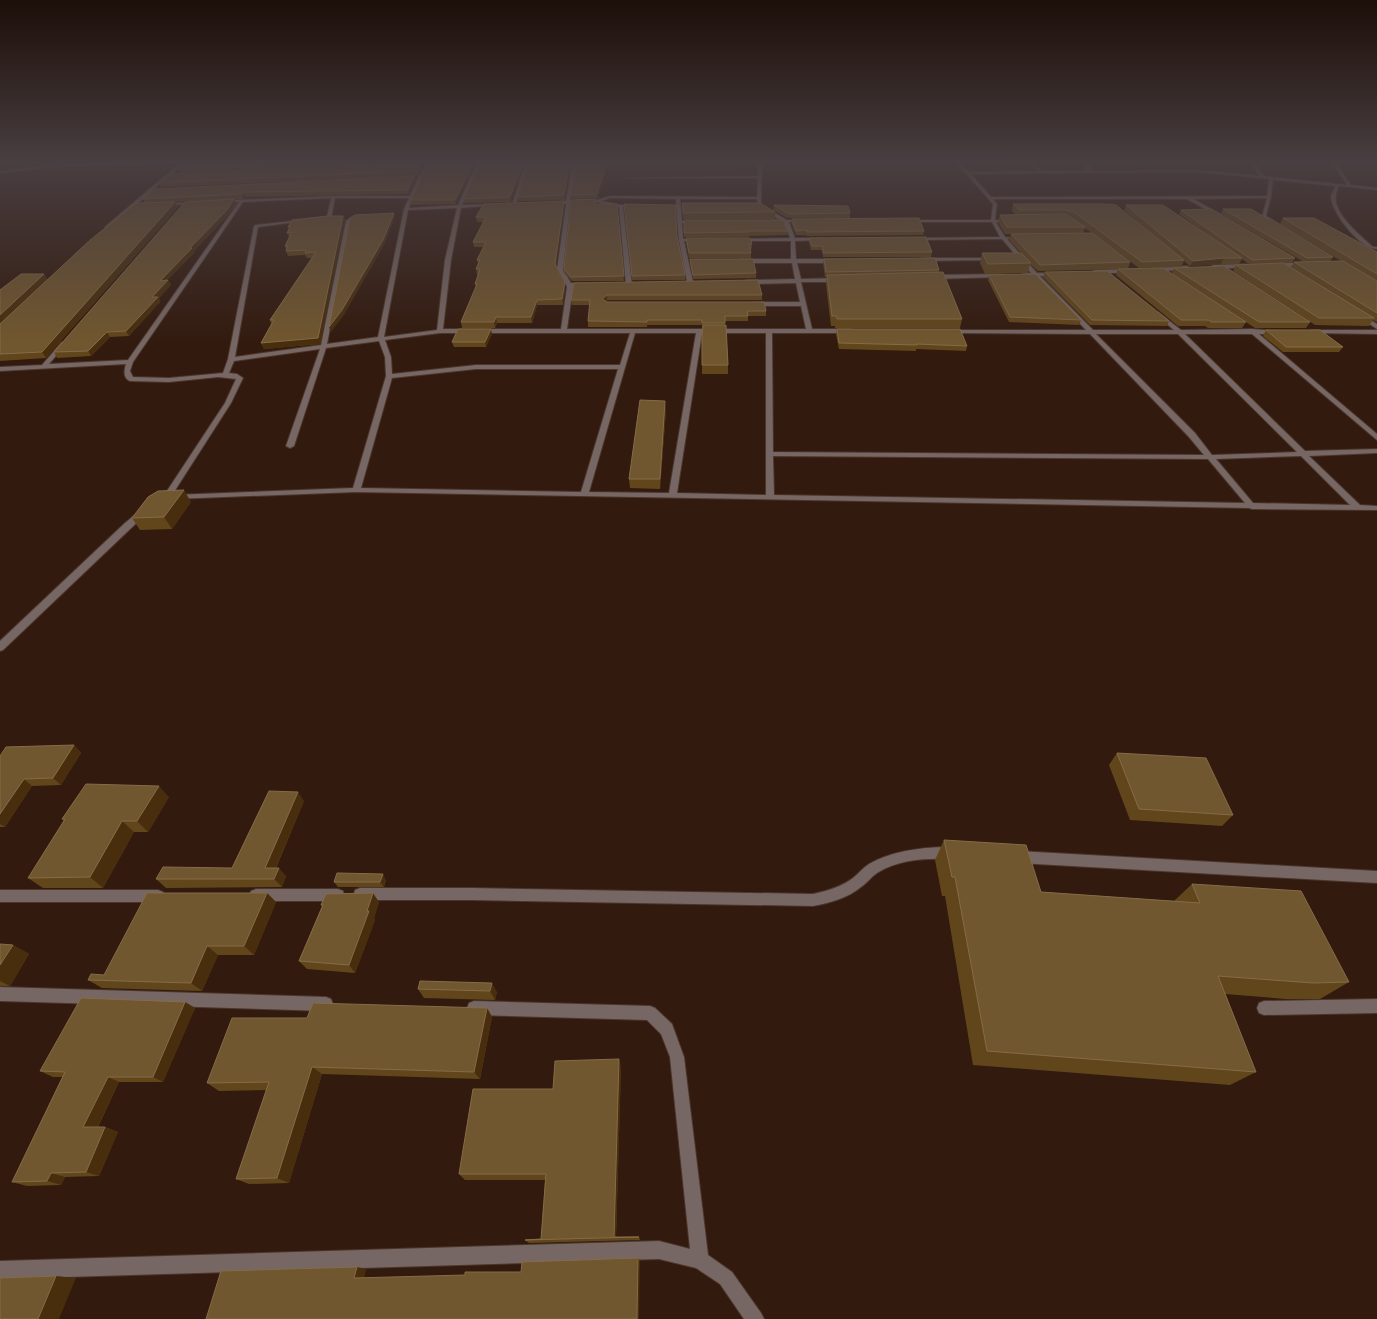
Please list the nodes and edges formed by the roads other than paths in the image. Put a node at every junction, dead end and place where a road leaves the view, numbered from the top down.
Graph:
1 (786, 221) edge
2 (994, 221) edge
3 (114, 222) edge
4 (228, 222) edge
5 (294, 222) edge
6 (348, 222) edge
7 (403, 222) edge
8 (455, 222) edge
9 (566, 222) edge
10 (623, 222) edge
11 (679, 222) joint
12 (702, 222) edge
13 (1271, 222) edge
14 (1344, 222) edge
15 (1282, 229) edge
16 (103, 231) edge
17 (1003, 238) junction
18 (1018, 238) edge
19 (793, 239) junction
20 (832, 239) edge
21 (910, 239) edge
22 (681, 240) junction
23 (703, 240) edge
24 (733, 240) edge
25 (1377, 248) edge
26 (1020, 258) junction
27 (997, 259) edge
28 (1012, 259) edge
29 (919, 260) edge
30 (686, 261) junction
31 (694, 261) edge
32 (732, 261) edge
33 (794, 261) junction
34 (841, 261) edge
35 (1296, 261) edge
36 (1241, 262) edge
37 (1182, 263) edge
38 (1310, 264) edge
39 (1279, 265) junction
40 (1302, 265) junction
41 (1130, 266) edge
42 (1247, 266) junction
43 (1254, 266) edge
44 (1266, 266) edge
45 (1221, 267) junction
46 (1188, 268) junction
47 (1194, 268) edge
48 (1208, 268) edge
49 (1149, 270) edge
50 (1161, 270) junction
51 (1092, 272) edge
52 (1107, 272) junction
53 (1227, 272) edge
54 (1292, 273) edge
55 (1061, 274) edge
56 (1167, 274) edge
57 (1021, 275) edge
58 (1037, 275) junction
59 (1006, 276) edge
60 (1113, 277) edge
61 (926, 278) edge
62 (847, 280) edge
63 (799, 281) junction
64 (690, 282) junction
65 (698, 282) edge
66 (737, 282) edge
67 (682, 283) edge
68 (637, 284) edge
69 (569, 285) junction
70 (592, 285) edge
71 (622, 285) edge
72 (629, 285) junction
73 (749, 304) edge
74 (804, 304) junction
75 (1351, 310) edge
76 (1156, 312) edge
77 (1242, 324) edge
78 (1377, 327) edge
79 (1311, 328) edge
80 (440, 331) junction
81 (564, 331) junction
82 (633, 331) junction
83 (699, 331) junction
84 (769, 331) junction
85 (809, 331) junction
86 (857, 331) edge
87 (944, 332) edge
88 (1093, 332) junction
89 (1180, 332) junction
90 (1254, 332) junction
91 (1286, 332) edge
92 (1302, 332) edge
93 (1318, 332) junction
94 (1377, 332) edge
95 (70, 336) edge
96 (381, 338) junction
97 (324, 346) junction
98 (231, 358) junction
99 (130, 362) junction
100 (44, 366) junction
101 (622, 367) junction
102 (0, 369) edge
103 (225, 375) junction
104 (389, 376) junction
105 (1377, 438) edge
106 (290, 446) dead end
107 (1377, 451) edge
108 (770, 454) junction
109 (1303, 454) junction
110 (1211, 457) junction
111 (356, 490) junction
112 (584, 494) junction
113 (673, 496) junction
114 (770, 498) junction
115 (1252, 507) junction
116 (149, 508) edge
117 (1358, 508) junction
118 (1377, 508) edge
119 (0, 647) edge
120 (964, 854) edge
121 (1003, 856) edge
122 (1377, 878) edge
123 (173, 895) edge
124 (244, 895) edge
125 (0, 896) edge
126 (0, 994) edge
127 (341, 1004) edge
128 (1377, 1006) edge
129 (460, 1008) edge
130 (1264, 1008) edge
131 (700, 1260) junction
132 (0, 1270) edge
133 (755, 1319) edge

1 - 19 street
2 - 17 street
3 - 16 street
4 - 99 street
5 - 98 street
6 - 97 street
7 - 96 street
8 - 80 street
9 - 69 street
10 - 72 street
11 - 12 street
11 - 22 street
13 - 15 street
14 - 25 street
17 - 18 street
17 - 21 street
17 - 26 street
19 - 20 street
19 - 24 street
19 - 33 street
22 - 23 street
22 - 30 street
26 - 28 street
26 - 58 street
27 - 29 street
30 - 31 street
30 - 64 street
32 - 33 street
33 - 34 street
33 - 63 street
35 - 40 street
36 - 42 street
37 - 46 street
38 - 40 street
39 - 40 street
39 - 44 street
39 - 54 street
41 - 52 street
42 - 43 street
42 - 45 street
45 - 48 street
45 - 53 street
46 - 47 street
46 - 50 street
49 - 50 street
50 - 56 street
51 - 52 street
52 - 60 street
55 - 58 street
57 - 58 street
58 - 88 street
59 - 61 street
62 - 63 street
63 - 66 street
63 - 74 street
64 - 65 street
64 - 67 street
68 - 72 street
69 - 70 street
69 - 81 street
71 - 72 street
73 - 74 street
74 - 85 street
75 - 78 street
76 - 89 street
77 - 90 street
79 - 93 street
80 - 81 street
80 - 96 street
81 - 82 street
82 - 83 street
82 - 101 street
83 - 84 street
83 - 113 street
84 - 85 street
84 - 108 street
85 - 86 street
87 - 88 street
88 - 89 street
88 - 110 street
89 - 90 street
89 - 109 street
90 - 91 street
90 - 105 street
92 - 93 street
93 - 94 street
95 - 100 street
96 - 97 street
96 - 104 street
97 - 98 street
97 - 106 street
98 - 103 street
99 - 100 street
99 - 103 street
100 - 102 street
101 - 104 street
101 - 112 street
103 - 111 street
104 - 111 street
107 - 109 street
108 - 110 street
108 - 114 street
109 - 110 street
109 - 117 street
110 - 115 street
111 - 112 street
112 - 113 street
113 - 114 street
114 - 115 street
115 - 117 street
116 - 119 street
117 - 118 street
120 - 124 street
121 - 122 street
123 - 125 street
126 - 127 street
128 - 130 street
129 - 131 street
131 - 132 street
131 - 133 street

